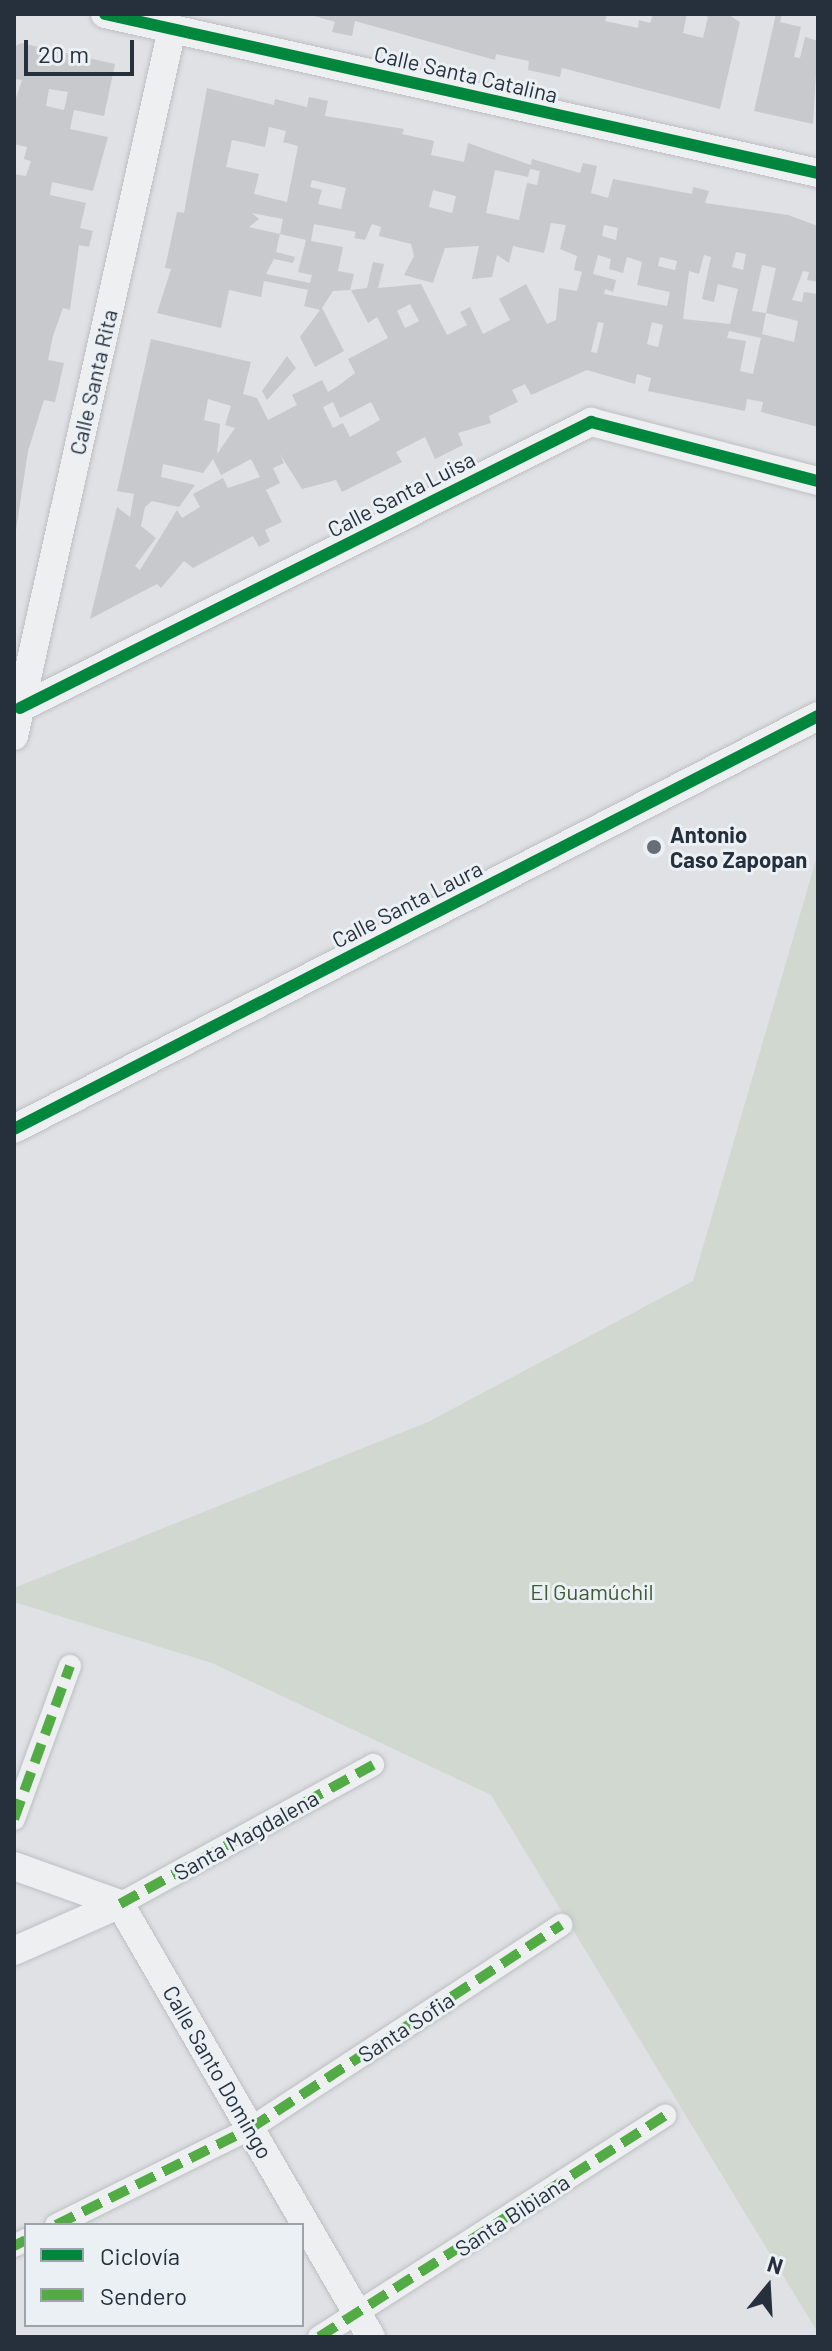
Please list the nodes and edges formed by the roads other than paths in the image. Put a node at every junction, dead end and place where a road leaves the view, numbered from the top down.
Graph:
1 (105, 14) edge
2 (172, 29) junction
3 (818, 173) edge
4 (818, 481) edge
5 (818, 716) edge
6 (17, 722) edge
7 (14, 1129) edge
8 (70, 1666) dead end
9 (373, 1765) dead end
10 (14, 1819) edge
11 (14, 1866) edge
12 (120, 1904) junction
13 (561, 1925) dead end
14 (14, 1951) edge
15 (665, 2116) dead end
16 (251, 2128) junction
17 (60, 2223) edge
18 (365, 2326) edge
19 (319, 2337) edge

1 - 2 street, Calle Santa Catalina
2 - 3 street, Calle Santa Catalina
2 - 6 street, Calle Santa Rita
4 - 6 street, Calle Santa Luisa
5 - 7 street, Calle Santa Laura
8 - 10 street
9 - 12 street, Santa Magdalena
11 - 12 street
12 - 14 street
12 - 16 street, Calle Santo Domingo
13 - 16 street, Santa Sofia
15 - 18 street, Santa Bibiana
16 - 17 street, Santa Sofia
16 - 18 street, Calle Santo Domingo
18 - 19 street, Santa Bibiana

